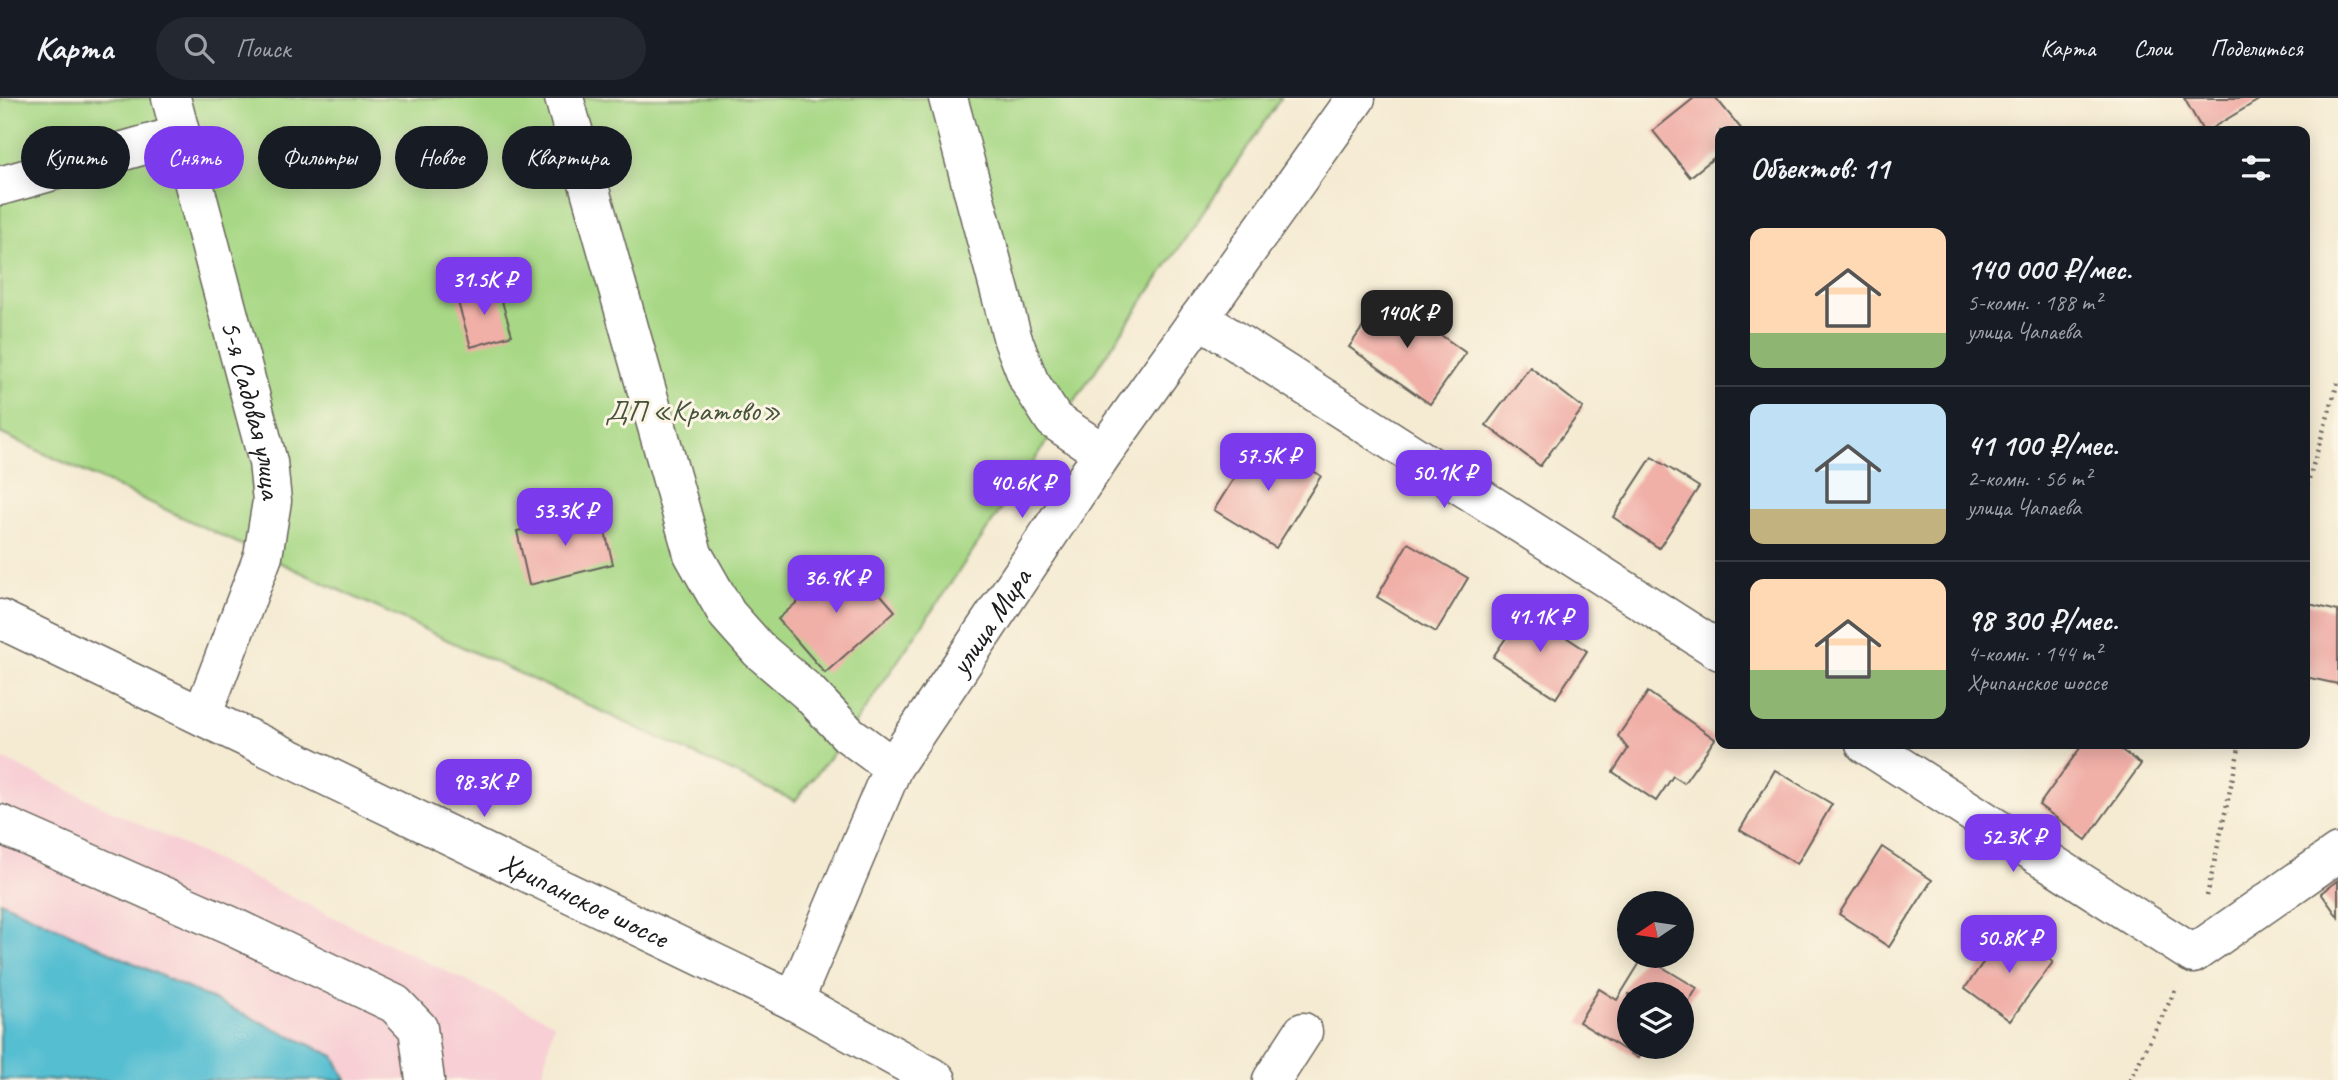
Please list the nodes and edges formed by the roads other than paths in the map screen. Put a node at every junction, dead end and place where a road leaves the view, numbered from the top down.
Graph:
1 (171, 98) edge
2 (564, 98) edge
3 (948, 98) edge
4 (1356, 98) edge
5 (178, 126) edge
6 (144, 145) edge
7 (0, 186) edge
8 (195, 189) edge
9 (1199, 318) junction
10 (1103, 453) junction
11 (0, 619) edge
12 (1715, 648) edge
13 (202, 716) junction
14 (1873, 749) edge
15 (893, 767) junction
16 (0, 824) edge
17 (2338, 853) edge
18 (794, 1001) junction
19 (1303, 1032) dead end
20 (425, 1080) edge
21 (937, 1080) edge
22 (1272, 1080) edge

1 - 5 street, 5-я Садовая улица
2 - 15 street
3 - 10 street
4 - 9 street, улица Мира
6 - 7 street
8 - 13 street, 5-я Садовая улица
9 - 10 street, улица Мира
9 - 12 street
10 - 15 street, улица Мира
11 - 13 street, Хрипанское шоссе
13 - 18 street, Хрипанское шоссе
14 - 17 street
15 - 18 street, улица Мира
16 - 20 street
18 - 21 street, Хрипанское шоссе
19 - 22 street

